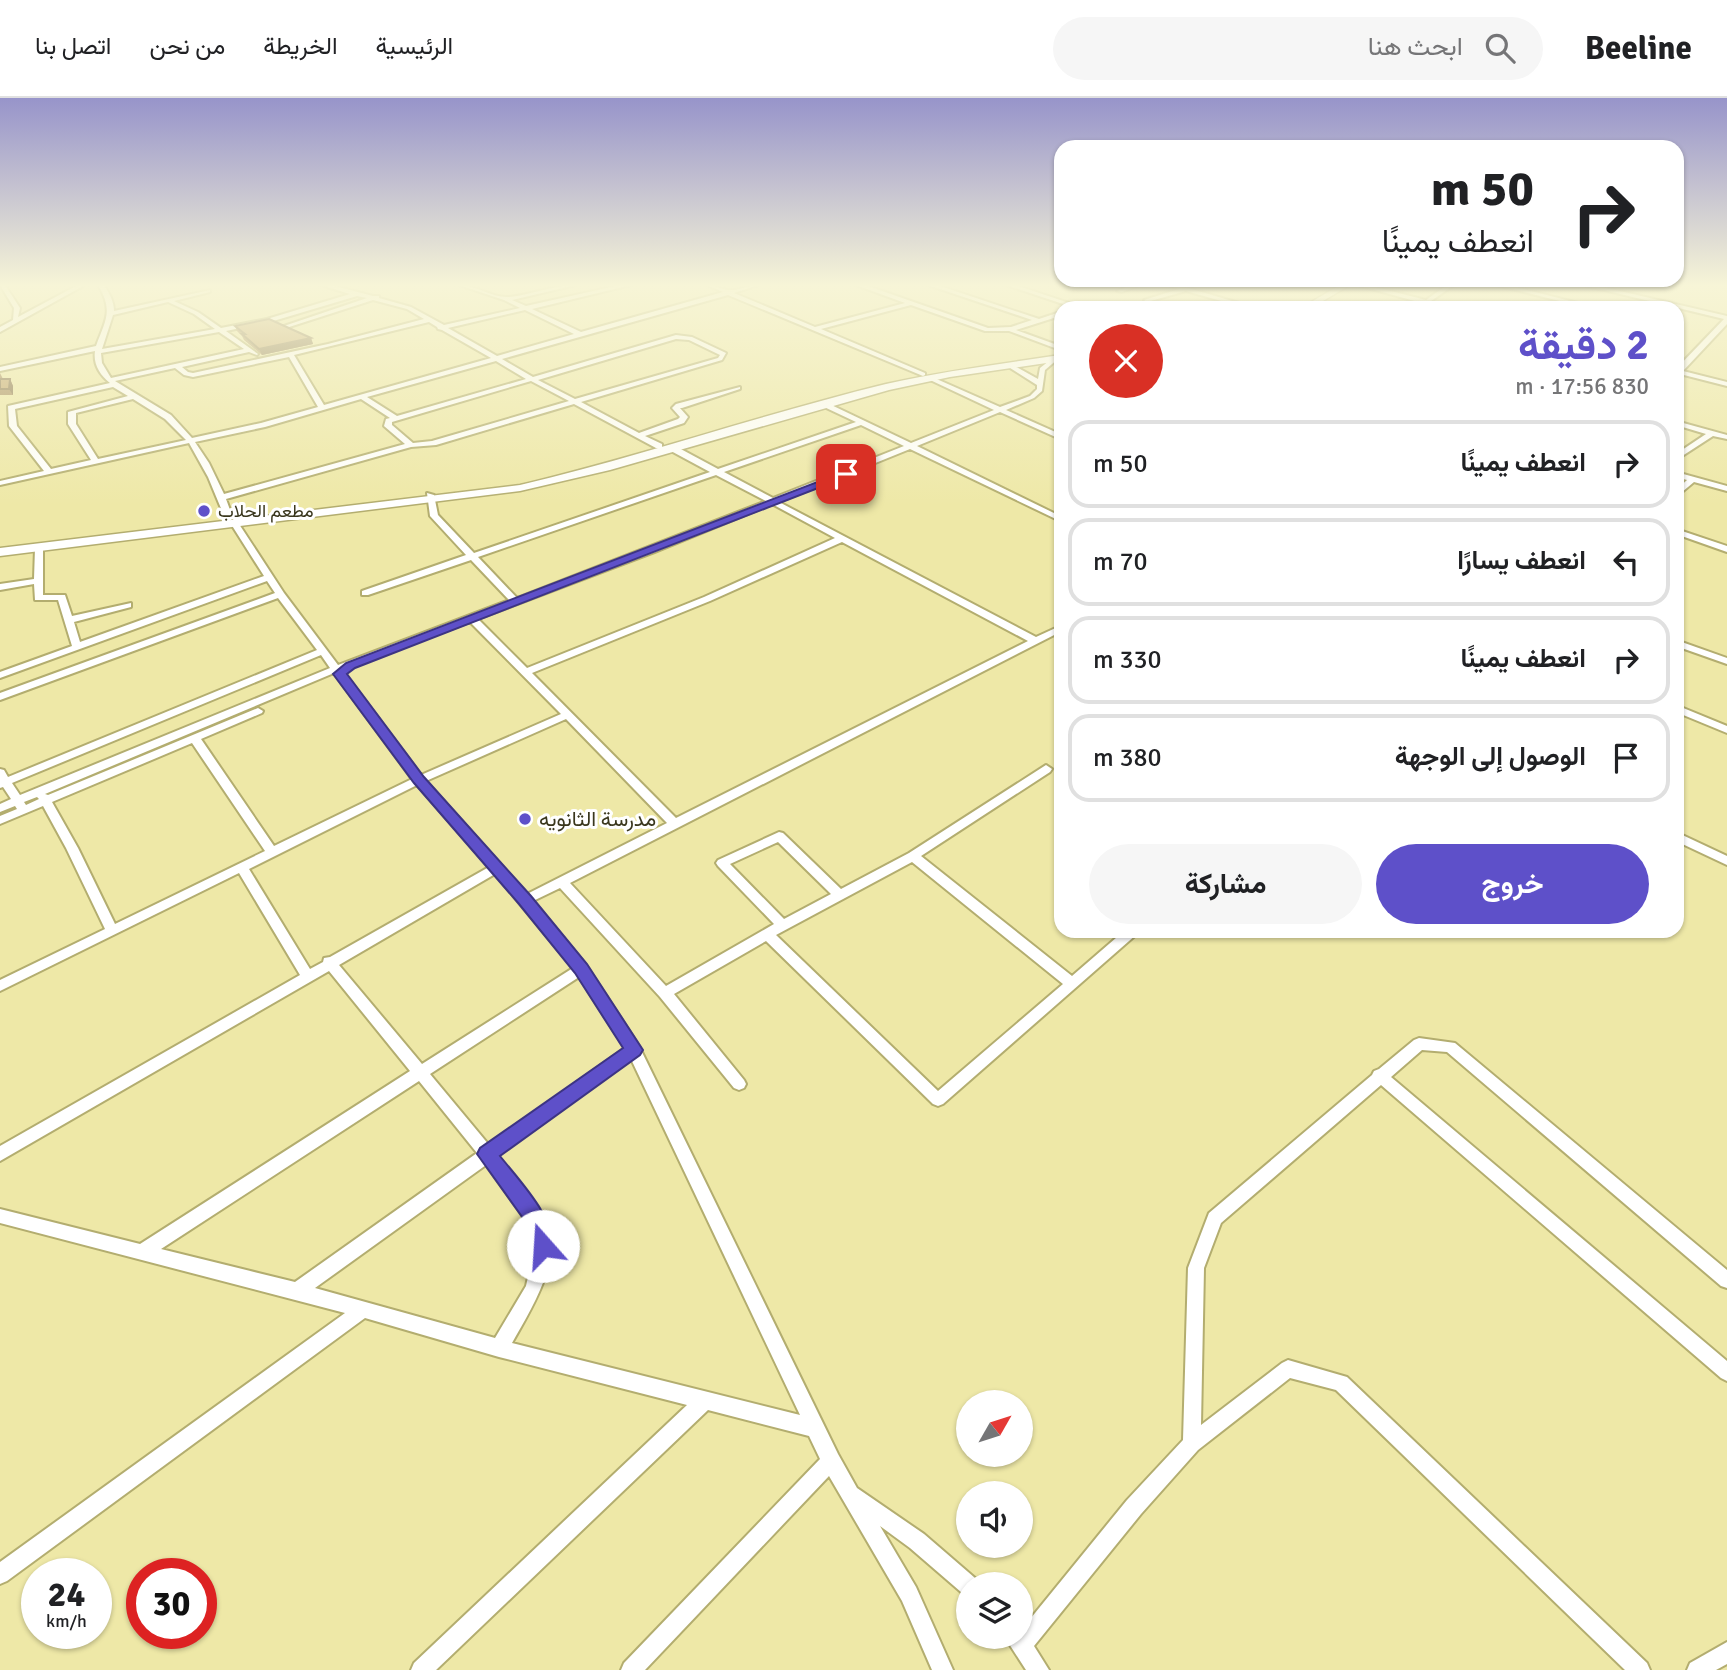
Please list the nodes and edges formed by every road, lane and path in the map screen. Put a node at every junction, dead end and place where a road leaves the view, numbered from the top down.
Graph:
1 (55, 358) edge
2 (98, 358) edge
3 (212, 358) edge
4 (260, 358) edge
5 (275, 358) edge
6 (293, 358) edge
7 (494, 358) edge
8 (495, 358) edge
9 (603, 358) edge
10 (721, 358) edge
11 (873, 358) edge
12 (1033, 358) edge
13 (1039, 358) edge
14 (1054, 358) edge
15 (263, 361) junction
16 (1009, 365) junction
17 (177, 366) junction
18 (0, 369) edge
19 (904, 373) junction
20 (1684, 374) edge
21 (926, 376) junction
22 (532, 379) junction
23 (112, 382) junction
24 (1039, 383) junction
25 (1727, 384) edge
26 (738, 388) dead end
27 (855, 392) junction
28 (134, 397) junction
29 (362, 397) junction
30 (575, 400) junction
31 (825, 404) junction
32 (322, 408) junction
33 (1001, 410) junction
34 (394, 418) junction
35 (862, 422) junction
36 (1684, 426) edge
37 (1712, 433) junction
38 (640, 435) junction
39 (1054, 435) edge
40 (1727, 437) edge
41 (191, 442) junction
42 (411, 445) junction
43 (659, 446) junction
44 (913, 447) junction
45 (674, 449) junction
46 (1684, 452) edge
47 (96, 463) junction
48 (719, 471) junction
49 (50, 473) junction
50 (1684, 476) edge
51 (1693, 479) junction
52 (0, 483) edge
53 (1684, 487) edge
54 (1727, 489) edge
55 (222, 497) junction
56 (430, 498) junction
57 (773, 501) junction
58 (1054, 516) edge
59 (232, 521) junction
60 (129, 534) junction
61 (1684, 534) edge
62 (843, 538) junction
63 (0, 546) edge
64 (39, 548) junction
65 (1727, 549) edge
66 (0, 552) edge
67 (470, 556) junction
68 (270, 578) junction
69 (38, 581) junction
70 (0, 587) edge
71 (365, 593) dead end
72 (280, 594) junction
73 (516, 602) junction
74 (128, 605) dead end
75 (472, 618) junction
76 (69, 620) junction
77 (1054, 632) edge
78 (1037, 642) junction
79 (1684, 646) edge
80 (77, 647) junction
81 (322, 651) junction
82 (1727, 661) edge
83 (342, 669) junction
84 (526, 672) junction
85 (0, 675) edge
86 (0, 696) edge
87 (1684, 711) edge
88 (568, 715) junction
89 (1727, 730) edge
90 (195, 738) junction
91 (1046, 769) dead end
92 (2, 780) edge
93 (419, 780) junction
94 (43, 797) junction
95 (21, 806) junction
96 (0, 808) edge
97 (0, 820) edge
98 (676, 825) junction
99 (1684, 840) edge
100 (271, 851) junction
101 (913, 856) junction
102 (1727, 861) edge
103 (241, 866) junction
104 (496, 868) junction
105 (562, 882) junction
106 (840, 895) junction
107 (525, 900) junction
108 (783, 925) junction
109 (112, 931) junction
110 (768, 935) junction
111 (1123, 938) edge
112 (329, 962) junction
113 (581, 969) junction
114 (307, 976) junction
115 (1070, 982) junction
116 (0, 986) edge
117 (665, 993) junction
118 (634, 1050) junction
119 (419, 1072) junction
120 (1379, 1075) junction
121 (739, 1084) dead end
122 (0, 1154) edge
123 (487, 1154) junction
124 (0, 1216) edge
125 (140, 1253) junction
126 (1727, 1280) edge
127 (297, 1291) junction
128 (364, 1309) junction
129 (499, 1348) junction
130 (1727, 1372) edge
131 (705, 1399) junction
132 (815, 1428) junction
133 (1192, 1444) junction
134 (831, 1461) junction
135 (849, 1493) junction
136 (0, 1574) edge
137 (956, 1575) edge
138 (1033, 1624) edge
139 (1024, 1649) edge
140 (1727, 1652) edge
141 (421, 1670) edge
142 (631, 1670) edge
143 (943, 1670) edge
144 (1040, 1670) edge
145 (1640, 1670) edge
146 (1697, 1670) edge

1 - 18 street
2 - 23 street
3 - 17 street
4 - 15 street
5 - 15 street
6 - 32 street
7 - 29 street
8 - 22 street
9 - 22 street
10 - 30 street
11 - 19 street
12 - 21 main road
13 - 16 main road
14 - 24 street
15 - 17 street
16 - 21 main road
16 - 24 street
17 - 23 street
19 - 21 main road
19 - 27 main road
20 - 25 street
21 - 27 main road
21 - 33 street
22 - 30 street
22 - 34 street
23 - 28 street
23 - 49 street
24 - 33 street
26 - 38 street
27 - 31 main road
27 - 43 main road
28 - 41 street
28 - 47 street
29 - 32 street
29 - 34 street
30 - 38 street
30 - 42 street
31 - 35 street
31 - 45 main road
32 - 41 street
33 - 39 street
33 - 44 street
34 - 42 street
35 - 44 street
35 - 48 street
36 - 37 street
37 - 40 street
37 - 46 street
38 - 43 street
41 - 47 street
41 - 55 street
42 - 55 street
43 - 56 main road
44 - 57 street
44 - 58 street
45 - 48 street
45 - 56 main road
47 - 49 street
48 - 57 street
48 - 67 street
49 - 52 street
50 - 51 street
51 - 53 street
51 - 54 street
55 - 59 street
56 - 59 main road
56 - 67 street
57 - 62 street
57 - 73 street
59 - 60 main road
59 - 68 street
60 - 63 main road
60 - 64 main road
61 - 65 street
62 - 78 street
62 - 84 street
64 - 66 main road
64 - 69 street
67 - 71 street
67 - 73 street
68 - 72 street
68 - 80 street
69 - 70 street
69 - 76 street
72 - 81 street
72 - 86 street
73 - 75 street
74 - 76 street
75 - 83 street
75 - 84 street
76 - 80 street
77 - 78 street
78 - 98 street
79 - 82 street
80 - 85 street
81 - 83 street
81 - 92 street
83 - 90 street
83 - 93 street
83 - 94 street
84 - 88 street
87 - 89 street
88 - 93 street
88 - 98 street
90 - 94 street
90 - 100 street
91 - 101 street
92 - 95 street
93 - 100 street
93 - 104 street
94 - 95 street
94 - 109 street
95 - 96 street
95 - 97 street
98 - 105 street
99 - 102 street
100 - 103 street
101 - 106 street
101 - 115 street
103 - 109 street
103 - 114 street
104 - 107 street
104 - 112 street
105 - 107 street
105 - 117 street
106 - 108 street
106 - 108 street
107 - 113 street
108 - 110 street
109 - 116 street
110 - 115 street
110 - 117 street
111 - 115 street
112 - 114 street
112 - 119 street
113 - 118 street
113 - 119 street
114 - 122 street
117 - 121 street
118 - 123 street
118 - 132 street
119 - 123 street
119 - 125 street
120 - 126 street
120 - 130 street
120 - 133 street
123 - 127 street
123 - 129 street
124 - 125 street
125 - 127 street
127 - 128 street
128 - 129 street
128 - 136 street
129 - 131 street
131 - 132 street
131 - 141 street
132 - 134 street
133 - 138 street
133 - 145 street
134 - 135 street
134 - 142 street
135 - 137 street
135 - 143 street
139 - 144 street
140 - 146 street

